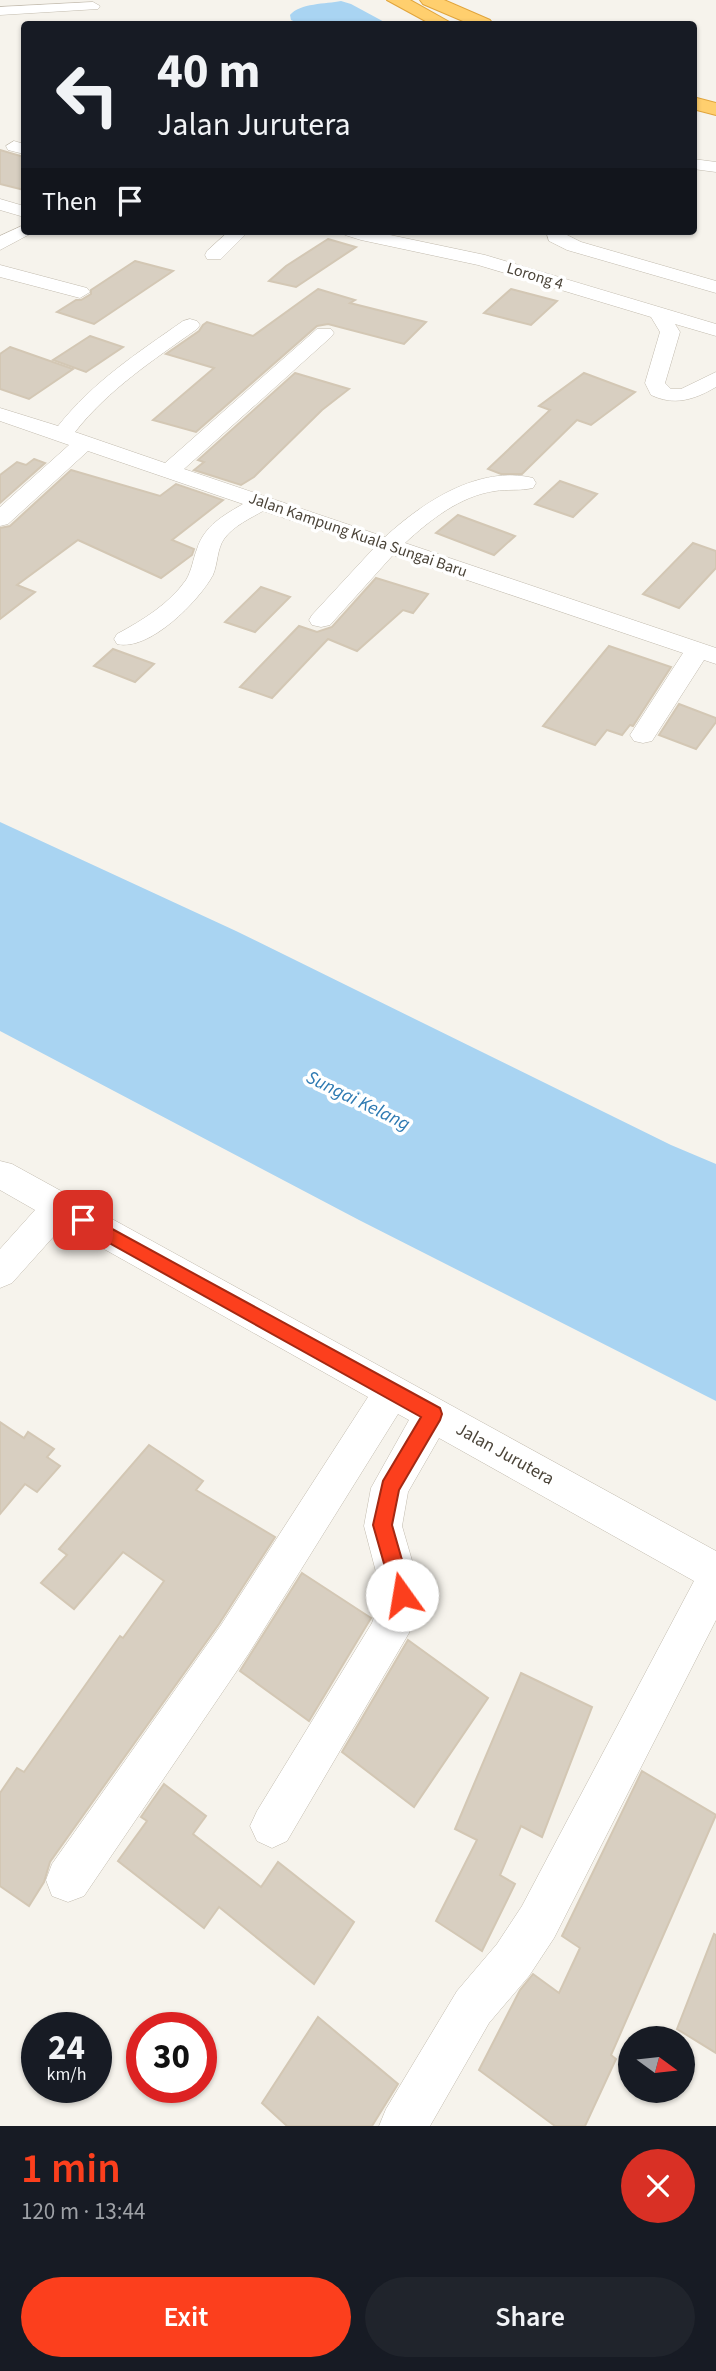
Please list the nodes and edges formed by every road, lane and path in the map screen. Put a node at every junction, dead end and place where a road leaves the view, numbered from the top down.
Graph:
1 (396, 0) edge
2 (429, 0) edge
3 (93, 6) dead end
4 (0, 11) edge
5 (438, 21) edge
6 (477, 21) edge
7 (697, 104) edge
8 (716, 109) edge
9 (697, 165) edge
10 (716, 167) edge
11 (0, 204) edge
12 (21, 211) edge
13 (21, 232) edge
14 (236, 235) edge
15 (365, 235) edge
16 (556, 235) edge
17 (0, 244) edge
18 (214, 255) dead end
19 (0, 271) edge
20 (716, 287) edge
21 (80, 292) dead end
22 (659, 314) junction
23 (190, 326) dead end
24 (716, 331) edge
25 (324, 333) dead end
26 (716, 378) edge
27 (0, 414) edge
28 (62, 435) junction
29 (84, 443) junction
30 (169, 471) junction
31 (525, 483) dead end
32 (260, 503) junction
33 (0, 519) edge
34 (391, 546) junction
35 (321, 620) dead end
36 (126, 639) dead end
37 (707, 653) edge
38 (643, 735) dead end
39 (0, 1174) edge
40 (59, 1207) junction
41 (0, 1273) edge
42 (392, 1392) junction
43 (433, 1414) junction
44 (716, 1572) edge
45 (716, 1579) edge
46 (272, 1826) dead end
47 (68, 1880) dead end
48 (403, 2126) edge

1 - 5 highway
2 - 6 highway
3 - 4 street
7 - 8 highway
9 - 10 street
11 - 12 street
13 - 17 street
14 - 18 street
15 - 22 street, Lorong 4
16 - 20 street
19 - 21 street
22 - 24 street, Lorong 4
22 - 26 street
23 - 28 street
25 - 30 street
27 - 28 street, Jalan Kampung Kuala Sungai Baru
28 - 29 street, Jalan Kampung Kuala Sungai Baru
29 - 30 street, Jalan Kampung Kuala Sungai Baru
29 - 33 street
30 - 32 street, Jalan Kampung Kuala Sungai Baru
31 - 34 street
32 - 34 street, Jalan Kampung Kuala Sungai Baru
32 - 36 street
34 - 35 street
34 - 37 street, Jalan Kampung Kuala Sungai Baru
37 - 38 street
39 - 40 street, Jalan Jurutera
40 - 41 street
40 - 42 street, Jalan Jurutera
42 - 43 street, Jalan Jurutera
42 - 47 street
43 - 44 street, Jalan Jurutera
43 - 46 street
45 - 48 street

